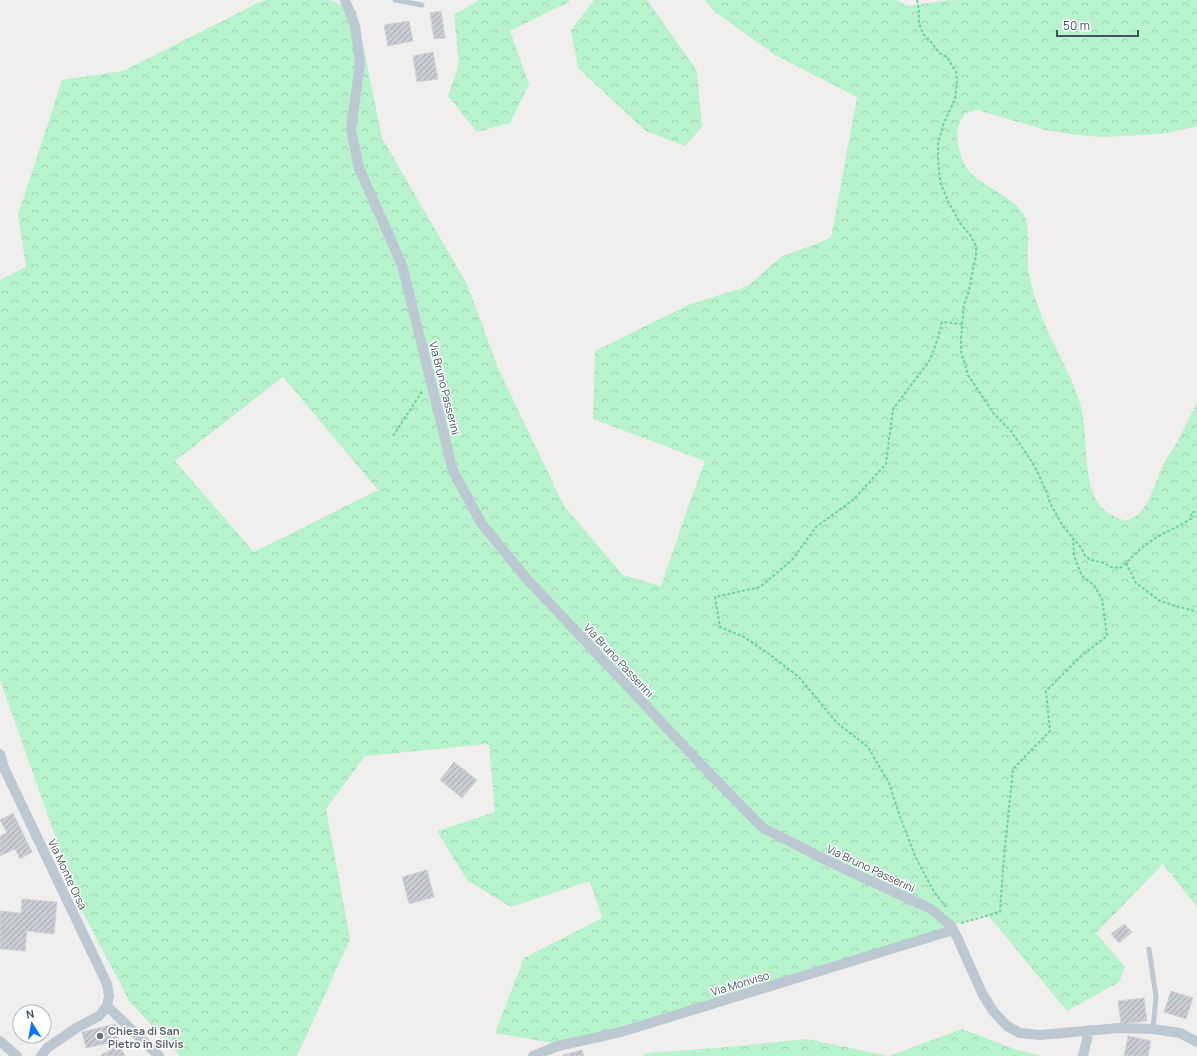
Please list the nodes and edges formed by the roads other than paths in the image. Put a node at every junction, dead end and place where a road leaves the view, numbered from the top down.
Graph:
1 (344, 0) edge
2 (395, 0) edge
3 (422, 5) dead end
4 (0, 754) edge
5 (956, 926) junction
6 (1149, 949) dead end
7 (107, 1006) junction
8 (1153, 1029) junction
9 (1088, 1030) junction
10 (0, 1042) edge
11 (1197, 1042) edge
12 (17, 1056) edge
13 (41, 1056) edge
14 (159, 1056) edge
15 (533, 1056) edge
16 (1083, 1056) edge

1 - 5 street, Via Bruno Passerini
2 - 3 lane
4 - 7 street, Via Monte Orsa
5 - 9 street, Via Bruno Passerini
5 - 15 street, Via Monviso
6 - 8 lane
7 - 13 street
7 - 14 street
8 - 9 street, Via Bruno Passerini
8 - 11 street, Via Bruno Passerini
9 - 16 street
10 - 12 street

